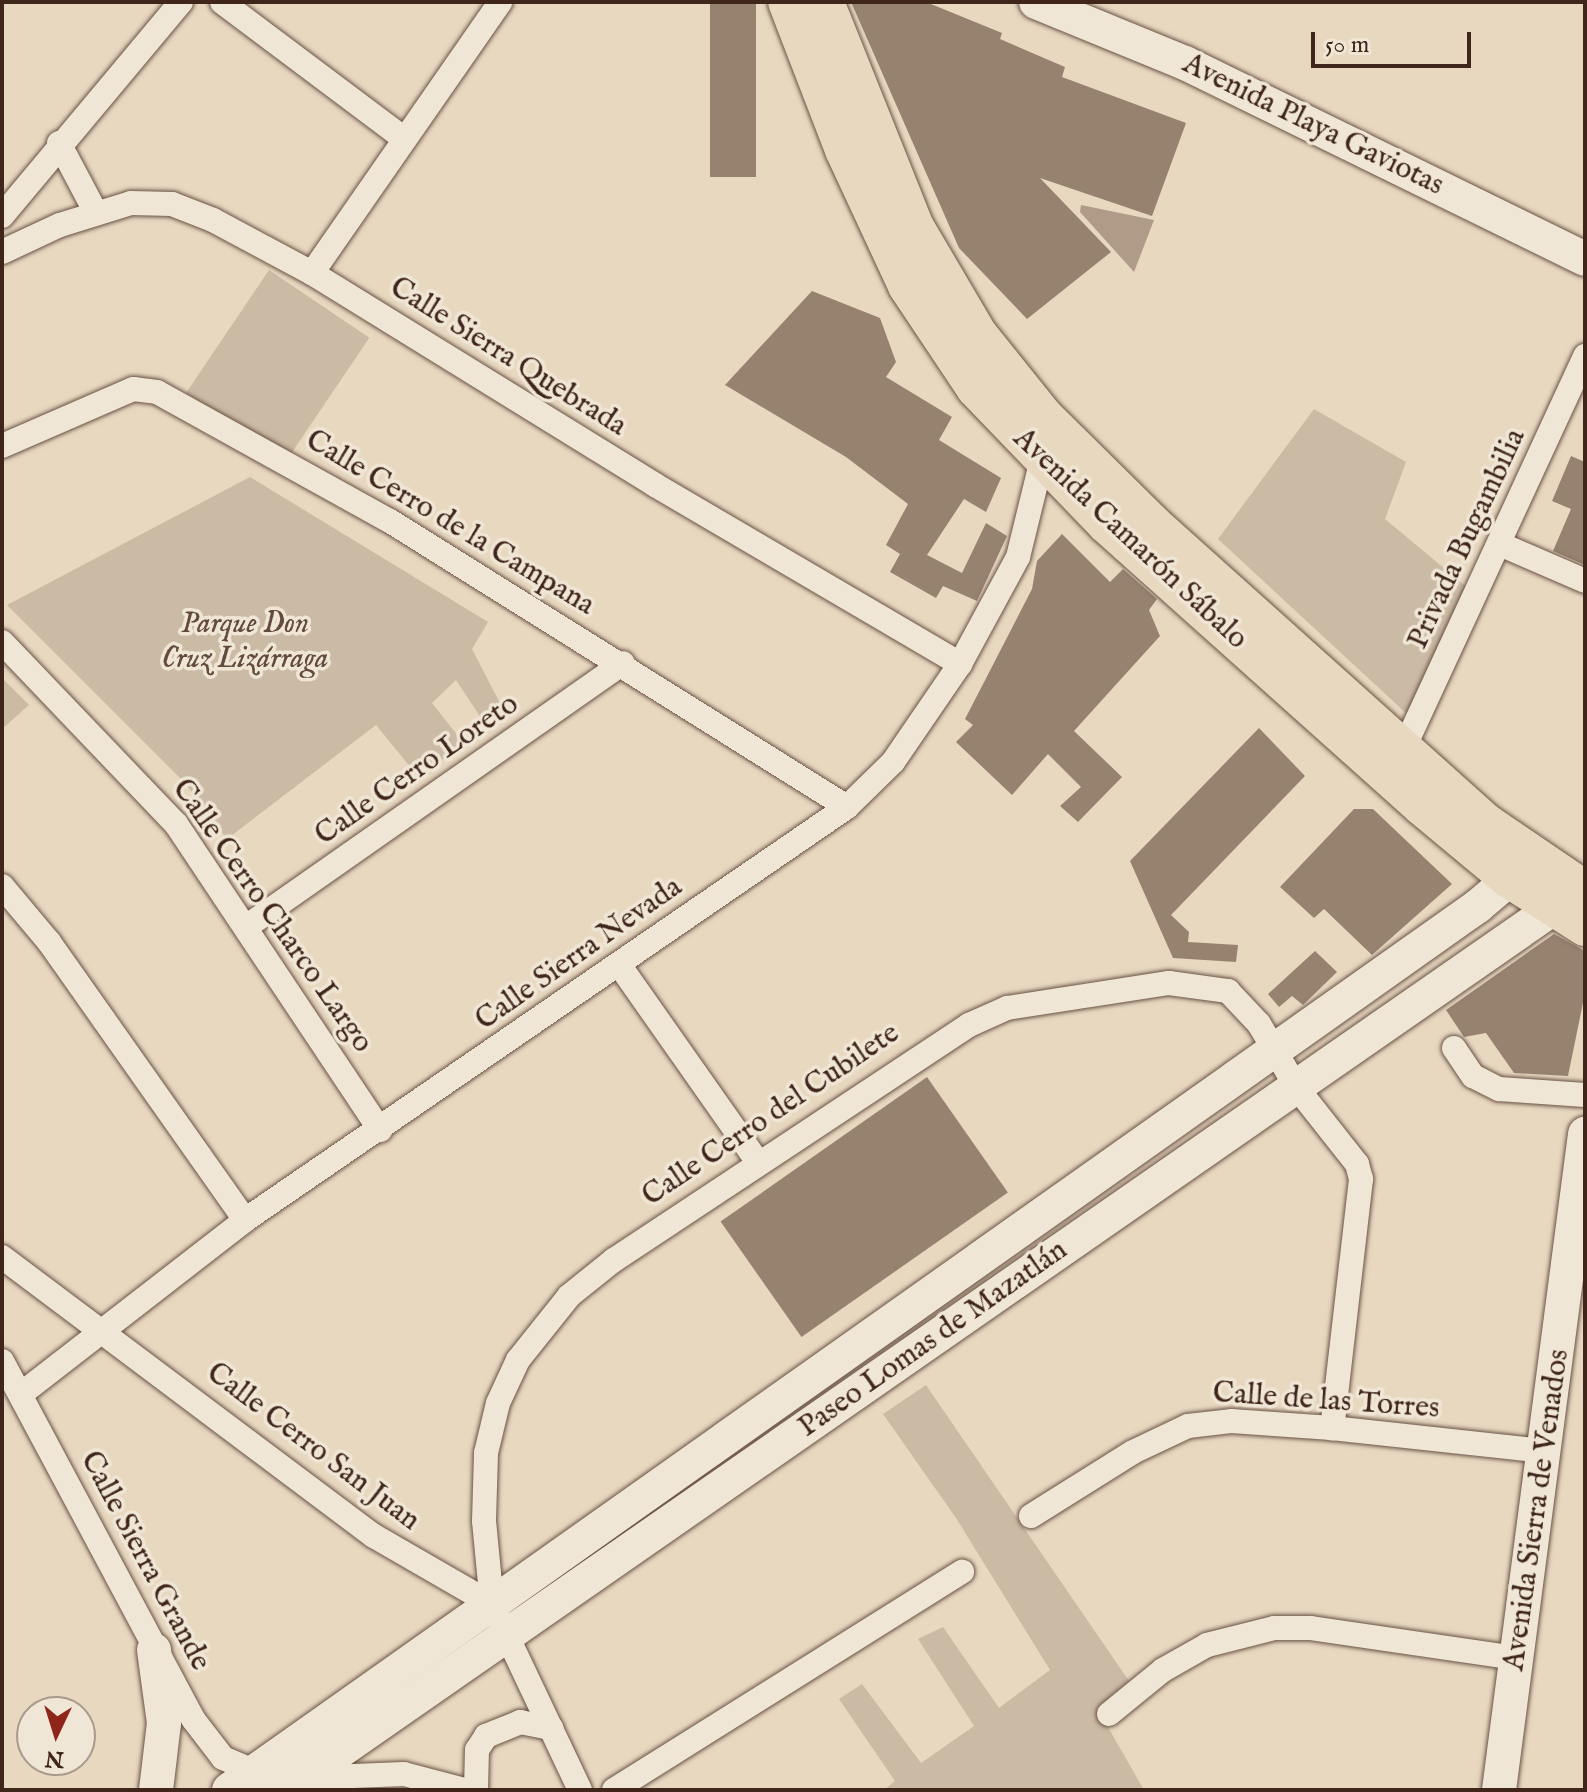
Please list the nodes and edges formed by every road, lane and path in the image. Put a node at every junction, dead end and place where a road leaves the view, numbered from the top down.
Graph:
1 (181, 2) edge
2 (222, 2) edge
3 (500, 2) edge
4 (787, 2) edge
5 (825, 2) edge
6 (1036, 2) edge
7 (403, 138) junction
8 (59, 143) junction
9 (96, 213) junction
10 (2, 216) edge
11 (2, 252) edge
12 (1585, 259) edge
13 (312, 273) junction
14 (1585, 356) edge
15 (2, 446) edge
16 (1042, 459) junction
17 (1502, 545) junction
18 (1585, 581) edge
19 (2, 642) edge
20 (623, 663) junction
21 (960, 664) junction
22 (1404, 748) junction
23 (847, 807) junction
24 (1522, 868) junction
25 (2, 886) edge
26 (1573, 895) edge
27 (246, 927) junction
28 (1585, 927) edge
29 (620, 966) junction
30 (1454, 1048) dead end
31 (1277, 1050) junction
32 (1297, 1088) junction
33 (1585, 1095) edge
34 (380, 1130) junction
35 (1585, 1134) edge
36 (758, 1162) junction
37 (245, 1220) junction
38 (2, 1257) edge
39 (101, 1330) junction
40 (2, 1361) edge
41 (21, 1394) junction
42 (1332, 1428) junction
43 (1545, 1451) junction
44 (1031, 1516) dead end
45 (962, 1572) dead end
46 (492, 1604) junction
47 (508, 1634) junction
48 (154, 1650) junction
49 (1517, 1658) junction
50 (1109, 1714) dead end
51 (551, 1728) junction
52 (240, 1782) edge
53 (293, 1784) edge
54 (156, 1790) edge
55 (465, 1790) edge
56 (476, 1790) edge
57 (580, 1790) edge
58 (614, 1790) edge
59 (1499, 1790) edge

1 - 8 street
2 - 7 street
3 - 7 street
4 - 16 main road, Avenida Camarón Sábalo
5 - 22 main road, Avenida Camarón Sábalo
6 - 12 street, Avenida Playa Gaviotas
7 - 13 street
8 - 9 street
8 - 10 street
9 - 11 street, Calle Sierra Quebrada
9 - 13 street, Calle Sierra Quebrada
13 - 21 street, Calle Sierra Quebrada
14 - 17 street, Privada Bugambilia
15 - 20 street, Calle Cerro de la Campana
16 - 21 street, Calle Sierra Nevada
16 - 24 main road, Avenida Camarón Sábalo
17 - 18 street
17 - 22 street, Privada Bugambilia
19 - 27 street, Calle Cerro Charco Largo
20 - 23 street, Calle Cerro de la Campana
20 - 27 street, Calle Cerro Loreto
21 - 23 street, Calle Sierra Nevada
22 - 24 main road, Avenida Camarón Sábalo
23 - 29 street, Calle Sierra Nevada
24 - 26 main road, Avenida Camarón Sábalo
24 - 31 street, Paseo Lomas de Mazatlán
25 - 37 street
26 - 28 main road, Avenida Camarón Sábalo
26 - 32 street, Paseo Lomas de Mazatlán
27 - 34 street, Calle Cerro Charco Largo
29 - 34 street, Calle Sierra Nevada
29 - 36 street
30 - 33 street
31 - 32 street, Calle Cerro del Cubilete
31 - 36 street, Calle Cerro del Cubilete
31 - 46 street, Paseo Lomas de Mazatlán
32 - 42 street, Calle Cerro del Cubilete
32 - 47 street, Paseo Lomas de Mazatlán
34 - 37 street, Calle Sierra Nevada
35 - 43 street, Avenida Sierra de Venados
36 - 46 street, Calle Cerro del Cubilete
37 - 39 street, Calle Sierra Nevada
38 - 39 street
39 - 41 street, Calle Sierra Nevada
39 - 46 street, Calle Cerro San Juan
40 - 41 street, Calle Sierra Grande
41 - 48 street, Calle Sierra Grande
42 - 43 street, Calle de las Torres
42 - 44 street, Calle de las Torres
43 - 49 street, Avenida Sierra de Venados
45 - 58 street
46 - 47 street
46 - 52 street, Paseo Lomas de Mazatlán
47 - 51 street
47 - 53 street, Paseo Lomas de Mazatlán
48 - 52 street, Calle Sierra Grande
48 - 54 street
49 - 50 street
49 - 59 street, Avenida Sierra de Venados
51 - 56 street
51 - 57 street
52 - 53 street
53 - 55 street

